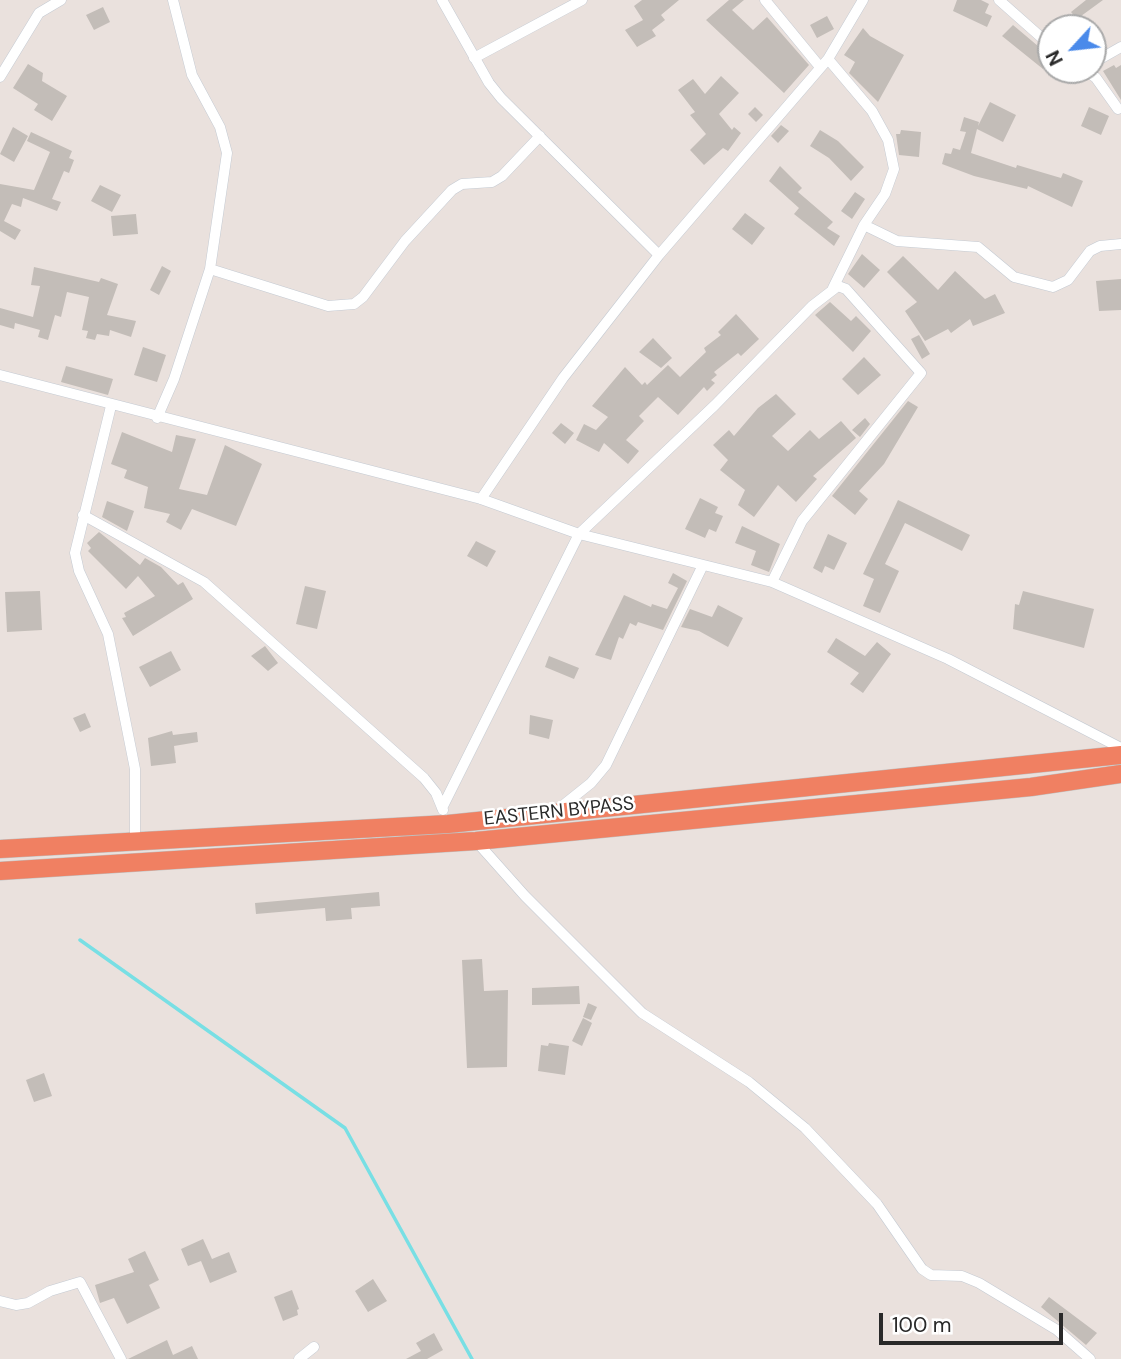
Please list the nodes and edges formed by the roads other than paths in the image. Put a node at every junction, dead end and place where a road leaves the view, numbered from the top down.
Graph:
1 (61, 0) edge
2 (173, 0) edge
3 (442, 0) edge
4 (582, 0) edge
5 (765, 0) edge
6 (863, 0) edge
7 (999, 0) edge
8 (1037, 34) edge
9 (474, 58) junction
10 (824, 63) junction
11 (0, 77) edge
12 (1100, 84) edge
13 (1118, 109) dead end
14 (540, 136) junction
15 (864, 225) junction
16 (1121, 244) edge
17 (659, 255) junction
18 (211, 269) junction
19 (833, 288) junction
20 (0, 375) edge
21 (111, 406) junction
22 (157, 418) junction
23 (481, 499) junction
24 (83, 515) junction
25 (579, 534) junction
26 (703, 565) junction
27 (772, 582) junction
28 (1121, 748) edge
29 (1121, 755) edge
30 (1121, 775) edge
31 (556, 812) junction
32 (445, 816) junction
33 (135, 841) junction
34 (476, 841) junction
35 (0, 849) edge
36 (0, 871) edge
37 (0, 1301) edge
38 (314, 1347) dead end
39 (121, 1359) edge
40 (299, 1359) edge
41 (1090, 1359) edge

1 - 11 street
2 - 18 street
3 - 9 street
4 - 9 street
5 - 10 street
6 - 10 street
7 - 8 street
9 - 14 street
10 - 15 street
10 - 17 street
12 - 13 street
14 - 17 street
14 - 18 street
15 - 16 street
15 - 19 street
17 - 23 street
18 - 22 street
19 - 25 street
19 - 27 street
20 - 21 street
21 - 22 street
21 - 24 street
22 - 23 street
23 - 25 street
24 - 32 street
24 - 33 street
25 - 26 street
25 - 32 street
26 - 27 street
26 - 31 street
27 - 28 street
29 - 31 highway, EASTERN BYPASS
30 - 34 highway, EASTERN BYPASS
31 - 32 highway, EASTERN BYPASS
32 - 33 highway, EASTERN BYPASS
33 - 35 highway, EASTERN BYPASS
34 - 36 highway, EASTERN BYPASS
34 - 41 street
37 - 39 street
38 - 40 street

